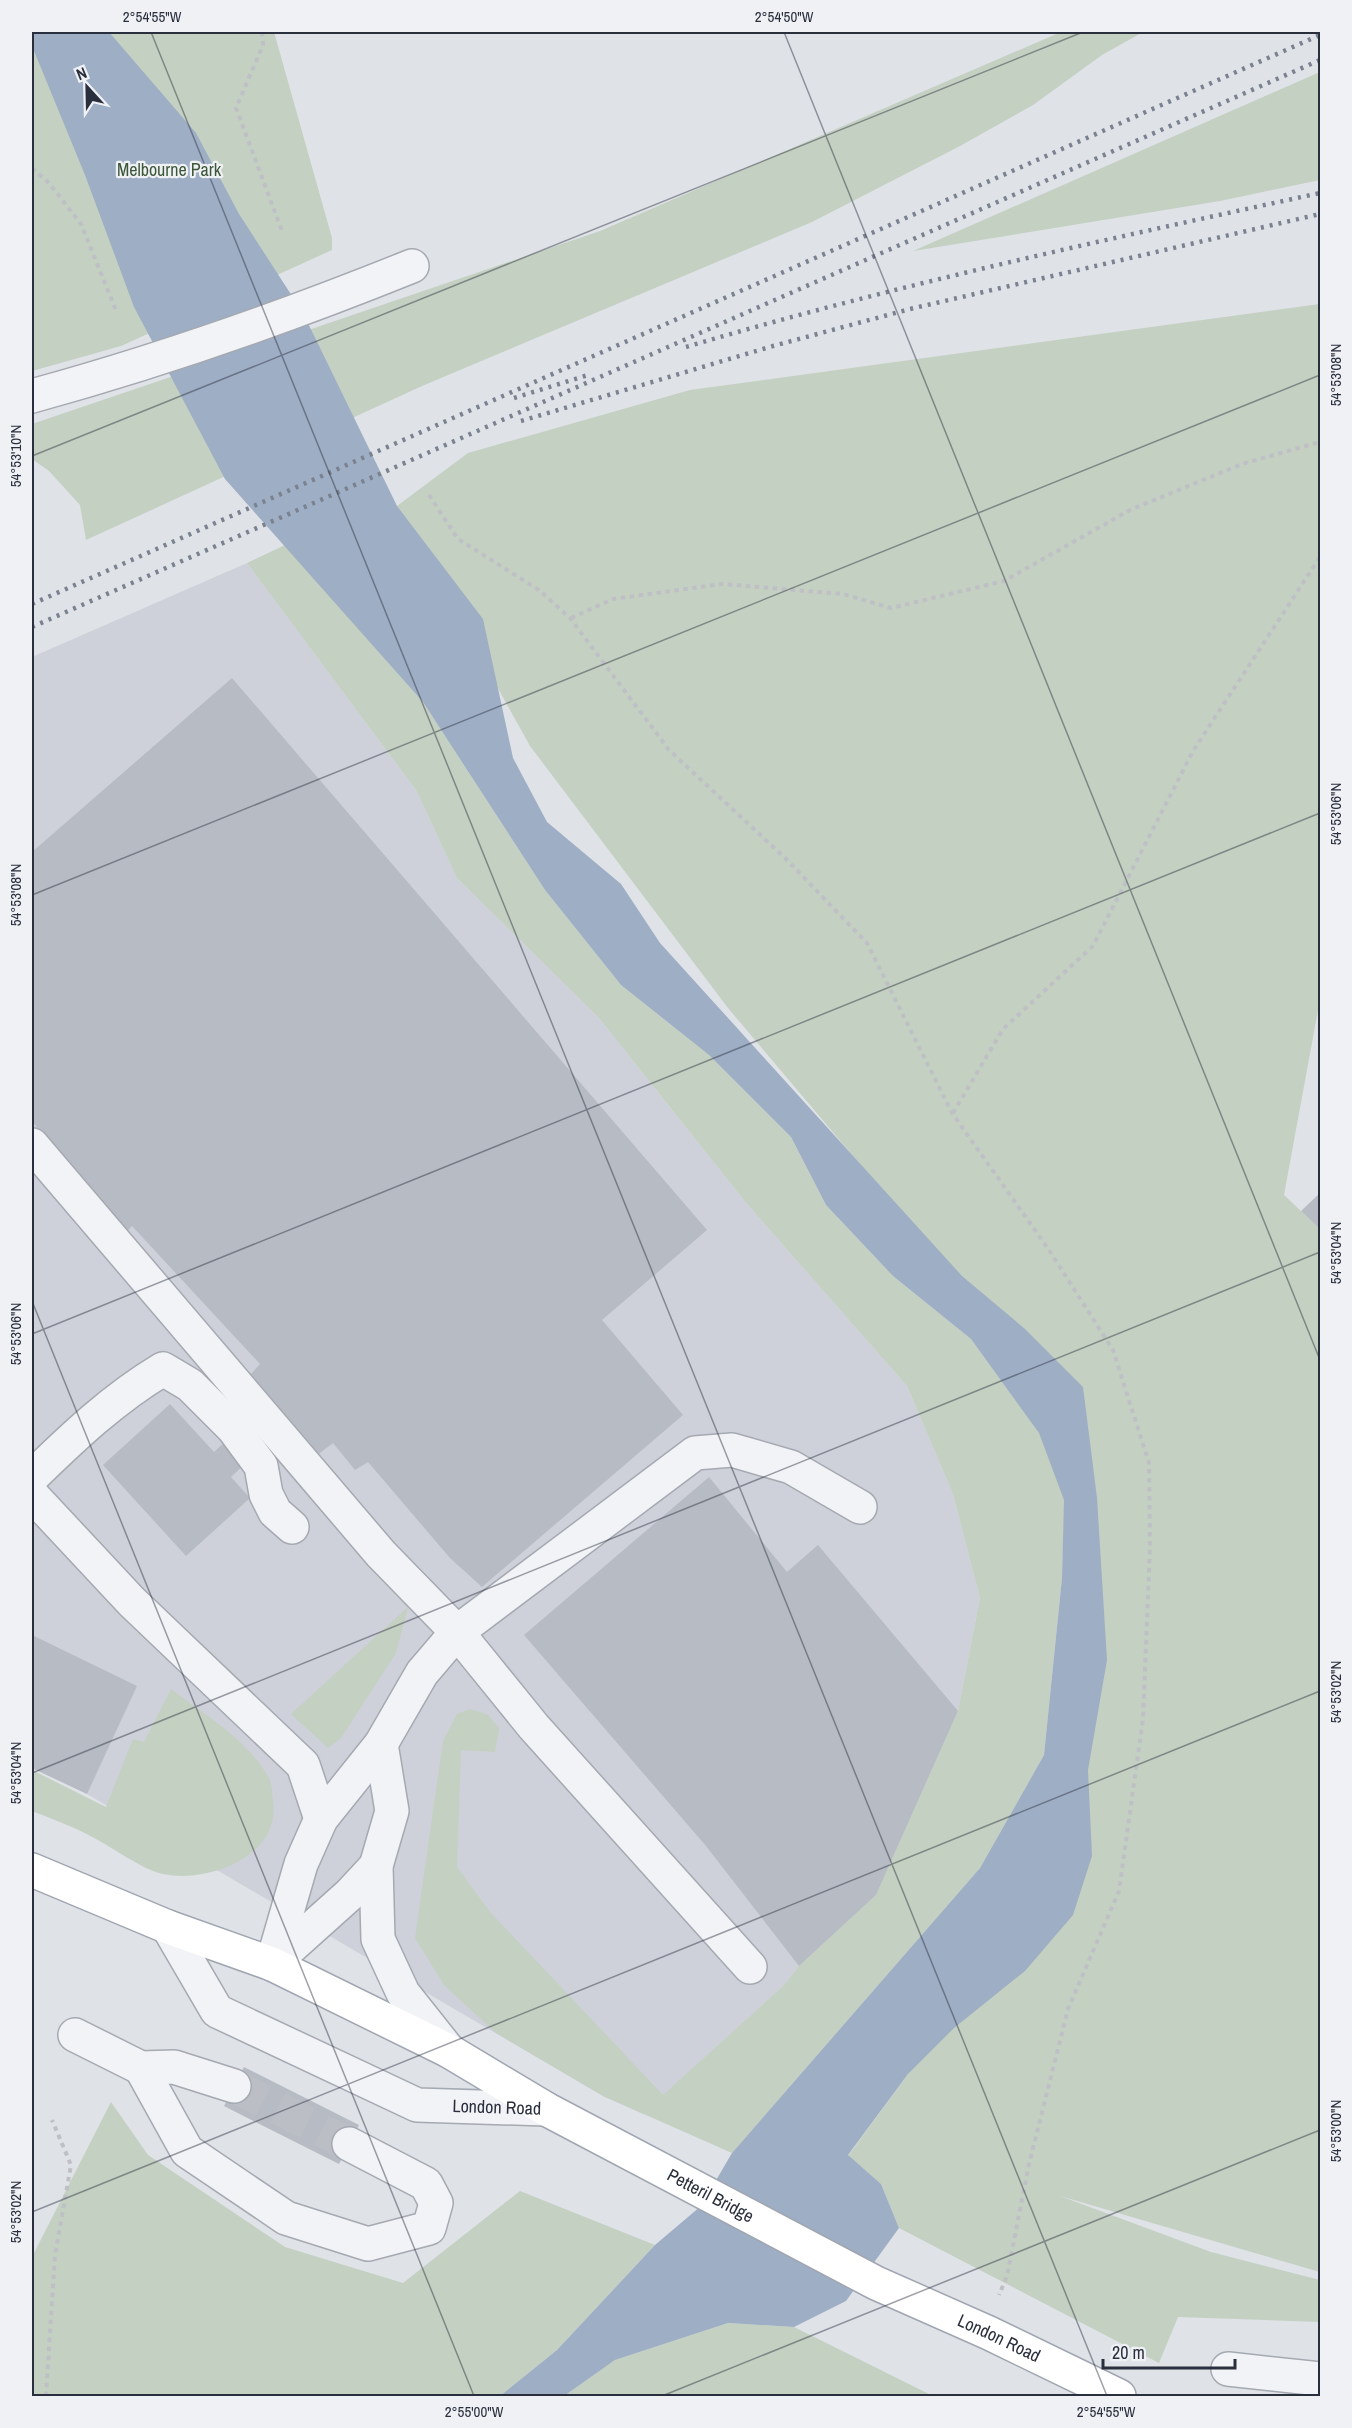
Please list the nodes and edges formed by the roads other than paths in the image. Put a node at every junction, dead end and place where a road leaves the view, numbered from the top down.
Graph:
1 (412, 266) dead end
2 (32, 396) edge
3 (32, 1145) edge
4 (32, 1477) edge
5 (41, 1505) edge
6 (860, 1507) dead end
7 (292, 1527) dead end
8 (457, 1632) junction
9 (381, 1744) junction
10 (321, 1819) junction
11 (376, 1866) junction
12 (32, 1869) edge
13 (168, 1927) junction
14 (272, 1964) junction
15 (750, 1967) dead end
16 (75, 2035) dead end
17 (449, 2050) junction
18 (141, 2068) junction
19 (234, 2086) tunnel mouth
20 (546, 2109) junction
21 (349, 2144) tunnel mouth
22 (876, 2283) joint
23 (1228, 2370) dead end
24 (1320, 2379) edge
25 (1103, 2392) edge

1 - 2 lane
3 - 8 lane
4 - 7 lane
5 - 10 lane
6 - 8 lane
8 - 9 lane
8 - 15 lane
9 - 10 lane
9 - 11 lane
10 - 14 lane
11 - 14 lane
11 - 17 lane
12 - 13 main road, London Road
13 - 14 main road, London Road
13 - 20 lane, London Road
14 - 17 main road, London Road
16 - 18 lane
17 - 20 main road, London Road
18 - 19 lane
18 - 21 lane
20 - 22 main road, Petteril Bridge
22 - 25 main road, London Road
23 - 24 lane

